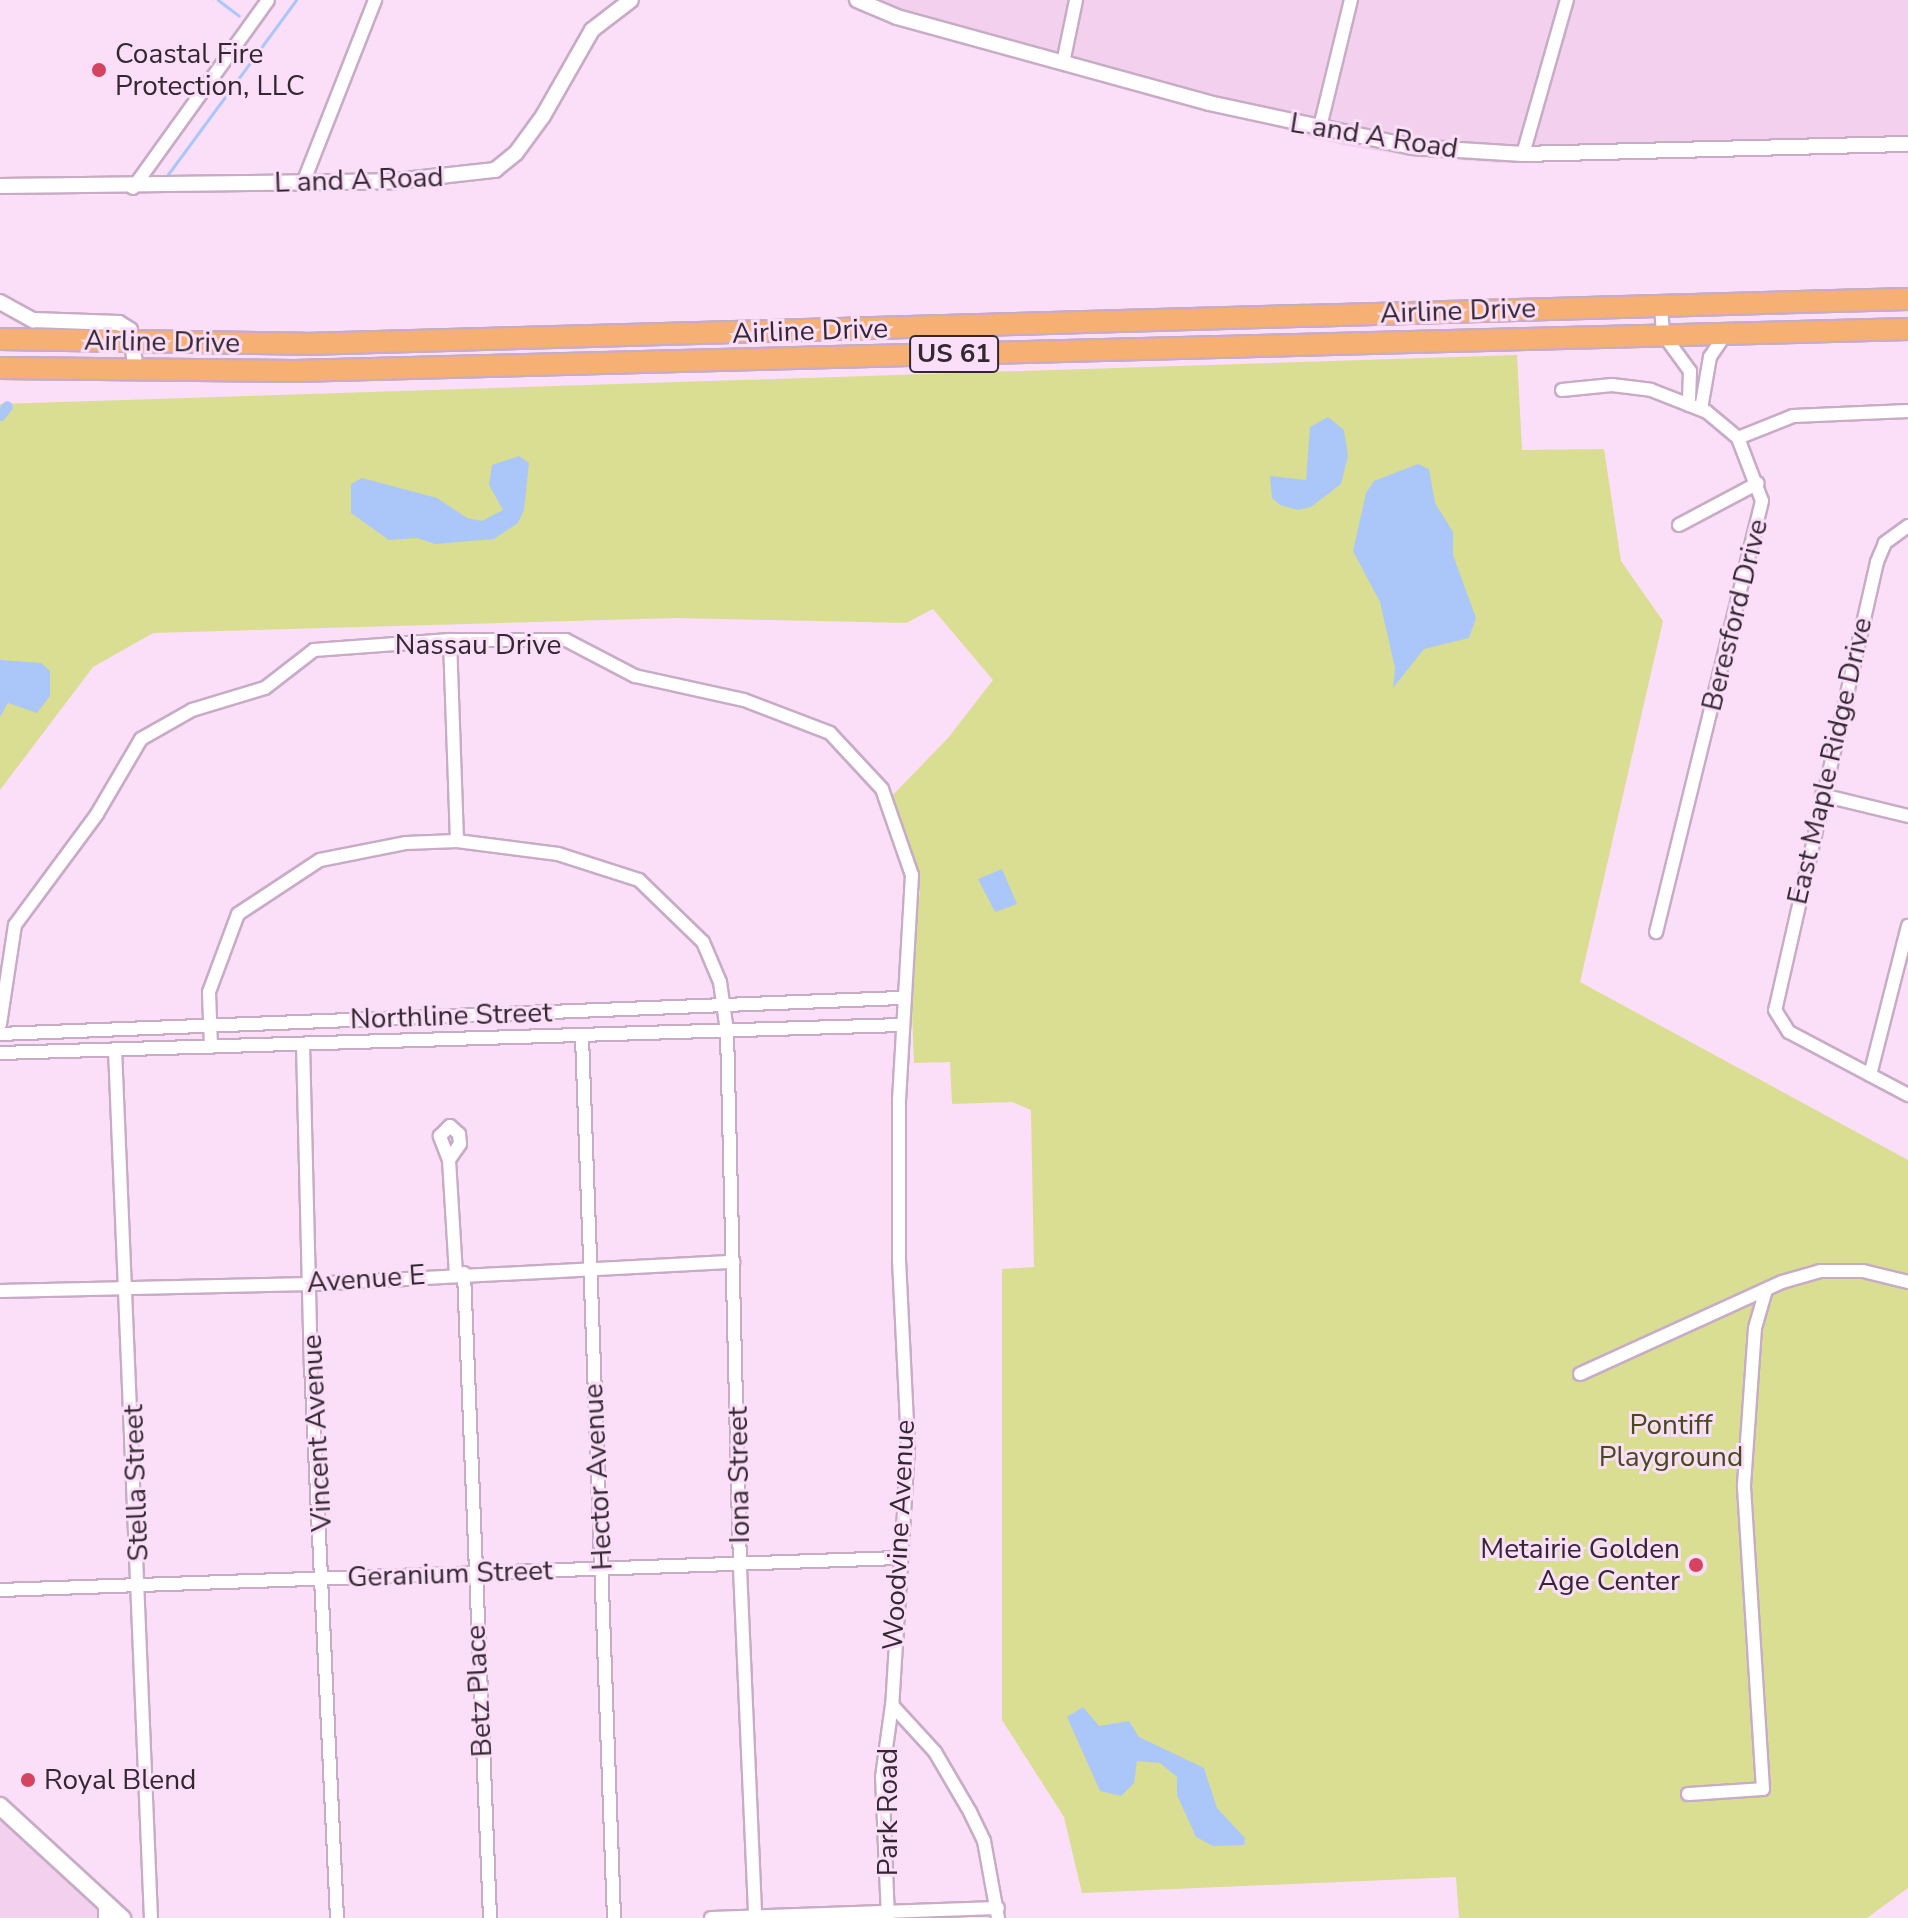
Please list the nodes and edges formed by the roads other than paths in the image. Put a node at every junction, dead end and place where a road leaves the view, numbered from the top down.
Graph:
1 (268, 0) edge
2 (375, 0) edge
3 (631, 0) edge
4 (857, 0) edge
5 (1076, 0) edge
6 (1351, 0) edge
7 (1567, 0) edge
8 (1063, 63) junction
9 (1319, 131) junction
10 (1908, 144) edge
11 (1523, 154) junction
12 (303, 183) junction
13 (0, 186) edge
14 (133, 188) junction
15 (1908, 299) edge
16 (0, 302) edge
17 (1661, 306) junction
18 (1474, 311) junction
19 (1242, 318) junction
20 (1908, 329) edge
21 (1726, 333) junction
22 (743, 334) junction
23 (1663, 334) junction
24 (0, 339) edge
25 (1476, 340) junction
26 (134, 343) junction
27 (1245, 346) junction
28 (744, 359) junction
29 (0, 368) edge
30 (136, 370) junction
31 (1562, 390) dead end
32 (1695, 407) junction
33 (1908, 411) edge
34 (1738, 438) junction
35 (1758, 483) junction
36 (1679, 525) dead end
37 (1908, 526) edge
38 (450, 640) junction
39 (1822, 795) junction
40 (1908, 816) edge
41 (457, 841) junction
42 (1908, 926) edge
43 (1656, 932) dead end
44 (902, 998) junction
45 (724, 1007) junction
46 (0, 1024) edge
47 (210, 1025) junction
48 (901, 1025) junction
49 (727, 1031) junction
50 (0, 1034) edge
51 (582, 1037) junction
52 (303, 1044) junction
53 (211, 1047) junction
54 (115, 1049) junction
55 (0, 1053) edge
56 (1870, 1075) junction
57 (1908, 1095) edge
58 (449, 1160) dead end
59 (733, 1262) junction
60 (587, 1266) junction
61 (460, 1273) junction
62 (1908, 1282) edge
63 (311, 1284) junction
64 (129, 1289) junction
65 (1766, 1290) junction
66 (0, 1291) edge
67 (1580, 1374) dead end
68 (900, 1558) junction
69 (740, 1568) junction
70 (603, 1569) junction
71 (474, 1574) junction
72 (324, 1577) junction
73 (139, 1584) junction
74 (0, 1590) edge
75 (892, 1705) junction
76 (1688, 1794) dead end
77 (0, 1806) edge
78 (105, 1910) edge
79 (998, 1913) edge
80 (888, 1915) edge
81 (122, 1918) edge
82 (151, 1918) edge
83 (337, 1918) edge
84 (490, 1918) edge
85 (614, 1918) edge
86 (711, 1918) edge
87 (755, 1918) edge

1 - 14 street
2 - 12 street
3 - 12 street, L and A Road
4 - 8 street, L and A Road
5 - 8 street
6 - 9 street
7 - 11 street
8 - 9 street, L and A Road
9 - 11 street, L and A Road
10 - 11 street, L and A Road
12 - 14 street, L and A Road
13 - 14 street, L and A Road
15 - 17 highway, Airline Drive / US 61
16 - 26 street
17 - 18 highway, Airline Drive / US 61
17 - 23 street
18 - 19 highway, Airline Drive / US 61
18 - 25 highway
19 - 22 highway, Airline Drive / US 61
19 - 27 highway
20 - 21 highway, Airline Drive / US 61
21 - 23 highway, Airline Drive / US 61
21 - 32 street
22 - 26 highway, Airline Drive / US 61
22 - 28 highway
23 - 25 highway, Airline Drive / US 61
23 - 32 street
24 - 26 highway, Airline Drive / US 61
25 - 27 highway, Airline Drive / US 61
26 - 30 street
27 - 28 highway, Airline Drive / US 61
28 - 30 highway, Airline Drive / US 61
29 - 30 highway, Airline Drive / US 61
31 - 32 street, Beresford Drive
32 - 34 street, Beresford Drive
33 - 34 street
34 - 35 street, Beresford Drive
35 - 36 street
35 - 43 street, Beresford Drive
37 - 39 street, East Maple Ridge Drive
38 - 41 street
38 - 44 street, Nassau Drive
38 - 46 street, Nassau Drive
39 - 40 street
39 - 56 street, East Maple Ridge Drive
41 - 45 street, Iona Street
41 - 47 street, Iona Street
42 - 56 street
44 - 45 street, Northline Street
44 - 48 street, Nassau Drive
45 - 47 street, Northline Street
45 - 49 street, Iona Street
47 - 50 street, Northline Street
47 - 53 street, Iona Street
48 - 49 street, Northline Street
48 - 68 street, Woodvine Avenue
49 - 51 street, Northline Street
49 - 59 street, Iona Street
51 - 52 street, Northline Street
51 - 60 street, Hector Avenue
52 - 53 street, Northline Street
52 - 63 street, Vincent Avenue
53 - 54 street, Northline Street
54 - 55 street, Northline Street
54 - 64 street, Stella Street
56 - 57 street
58 - 61 street, Betz Place
59 - 60 street, Avenue E
59 - 69 street, Iona Street
60 - 61 street, Avenue E
60 - 70 street, Hector Avenue
61 - 63 street, Avenue E
61 - 71 street, Betz Place
62 - 65 street
63 - 64 street, Avenue E
63 - 72 street, Vincent Avenue
64 - 66 street, Avenue E
64 - 73 street, Stella Street
65 - 67 street
65 - 76 street
68 - 69 street, Geranium Street
68 - 75 street, Woodvine Avenue
69 - 70 street, Geranium Street
69 - 87 street, Iona Street
70 - 71 street, Geranium Street
70 - 85 street, Hector Avenue
71 - 72 street, Geranium Street
71 - 84 street, Betz Place
72 - 73 street, Geranium Street
72 - 83 street, Vincent Avenue
73 - 74 street, Geranium Street
73 - 82 street, Stella Street
75 - 79 street
75 - 80 street, Park Road
77 - 78 main road
78 - 81 main road
79 - 80 street
80 - 87 street
86 - 87 street

